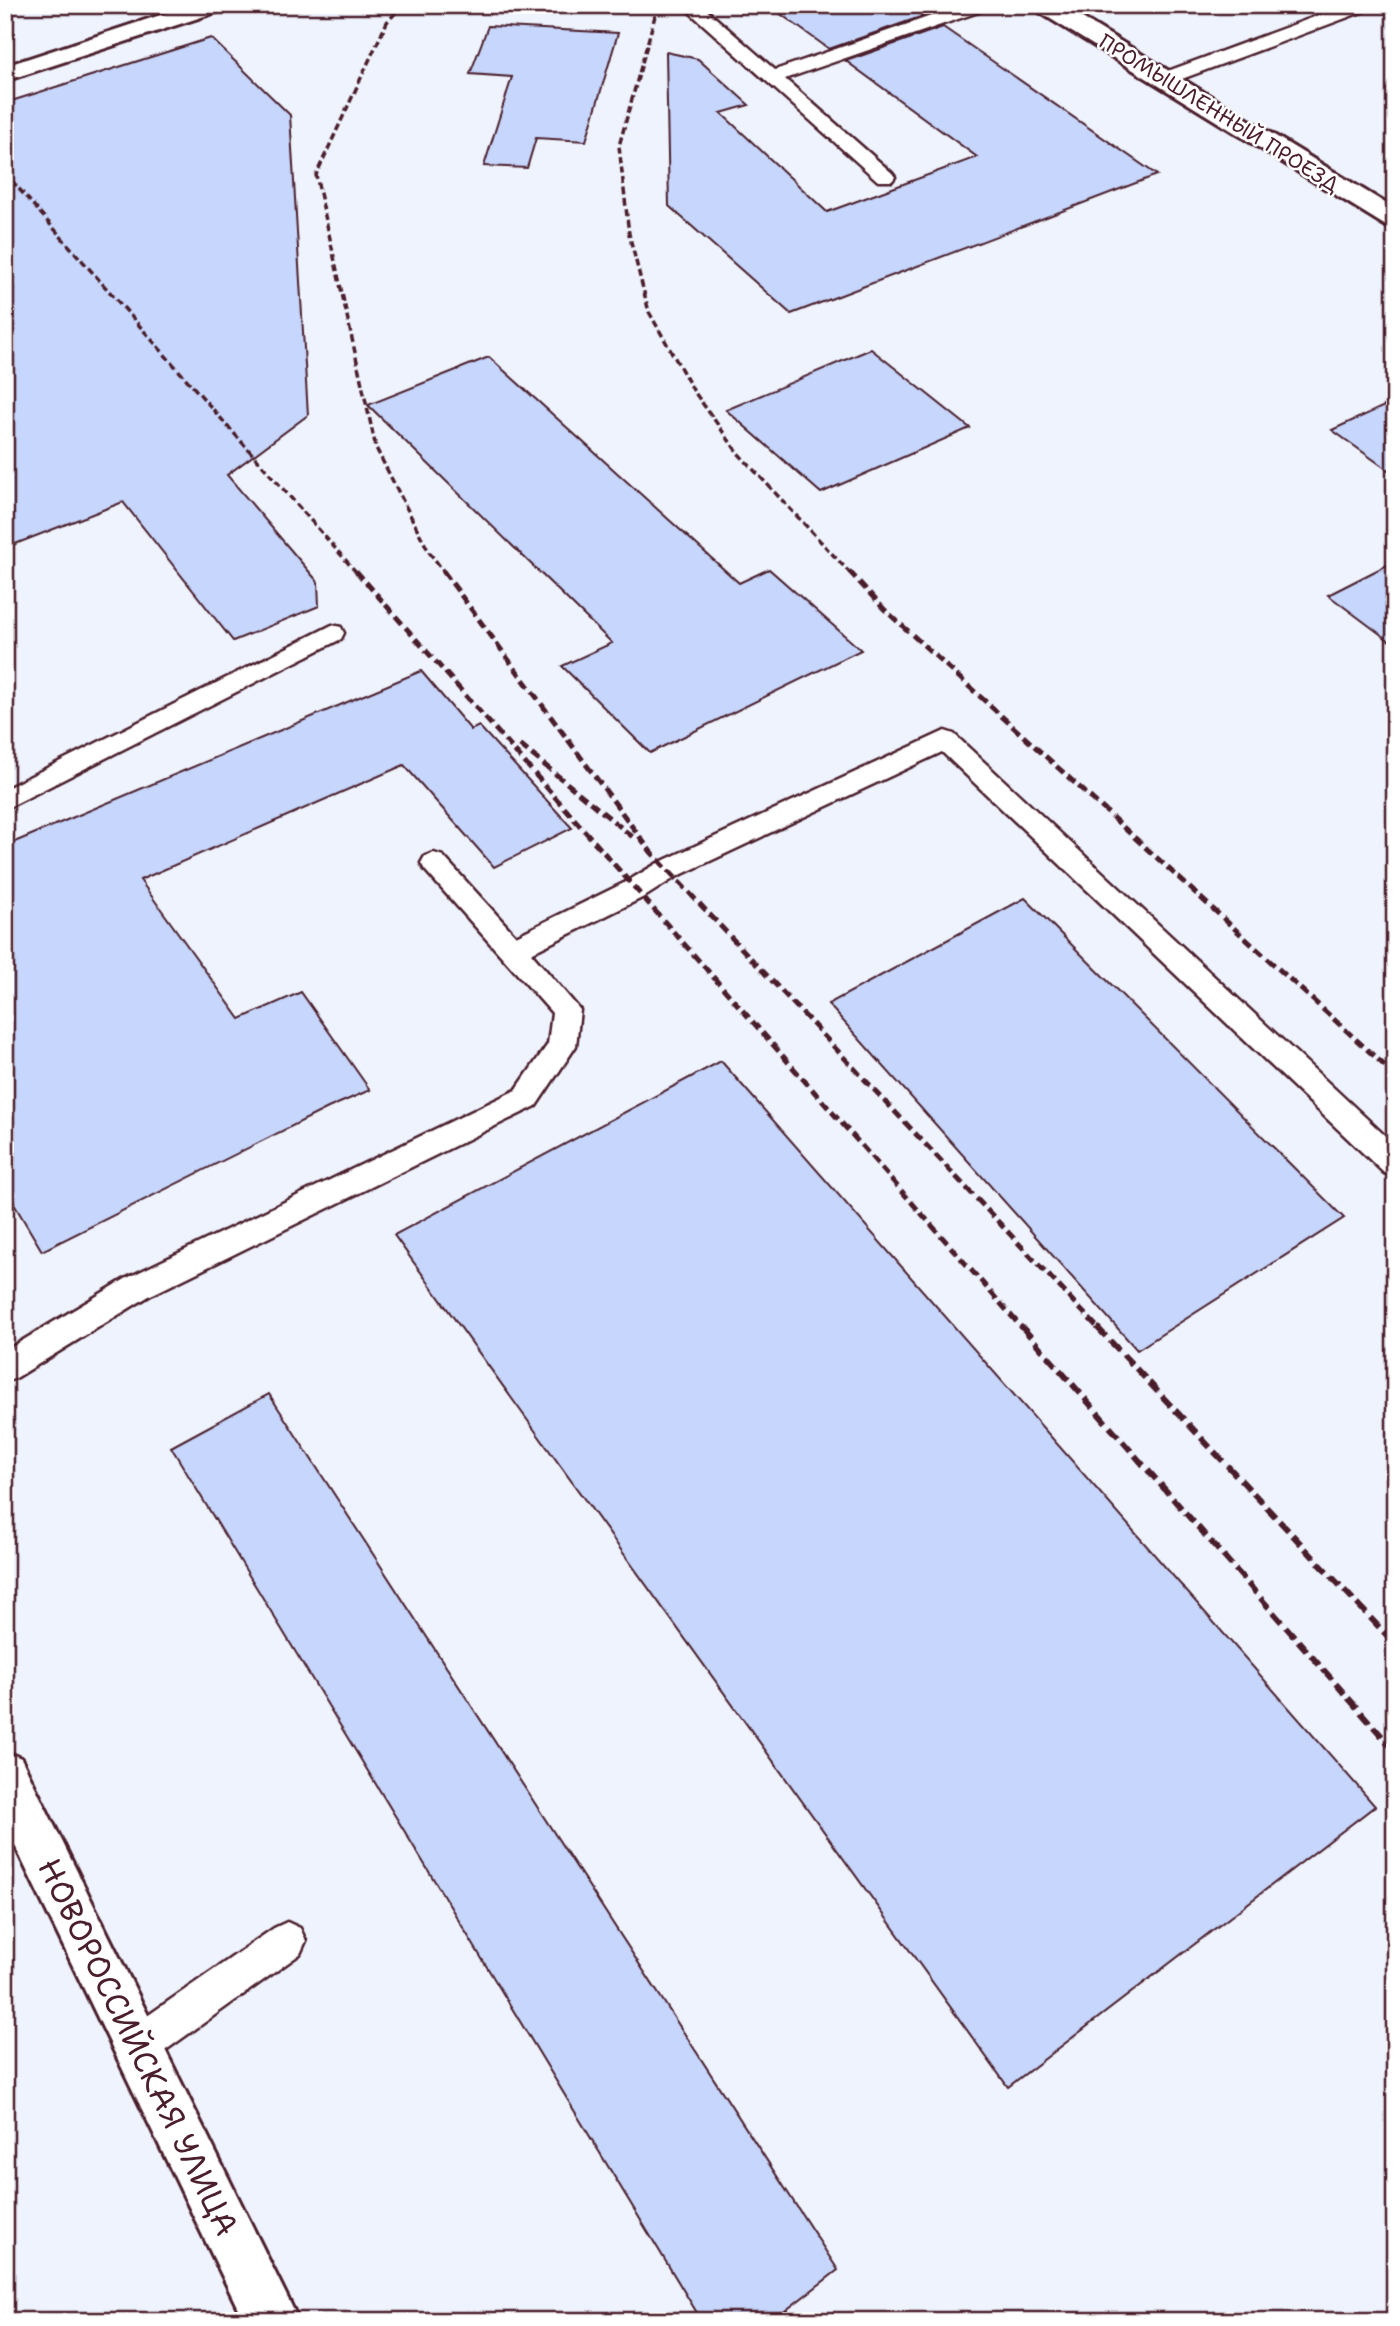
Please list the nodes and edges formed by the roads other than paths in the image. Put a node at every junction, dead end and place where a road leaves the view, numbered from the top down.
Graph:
1 (215, 5) edge
2 (981, 5) edge
3 (1044, 5) edge
4 (1364, 5) edge
5 (696, 10) dead end
6 (5, 74) edge
7 (772, 77) junction
8 (1164, 79) junction
9 (885, 177) dead end
10 (1395, 220) edge
11 (332, 633) dead end
12 (5, 800) edge
13 (433, 863) dead end
14 (512, 950) junction
15 (1395, 1164) edge
16 (5, 1368) edge
17 (5, 1774) edge
18 (287, 1941) dead end
19 (138, 2046) junction
20 (272, 2321) edge

1 - 6 street
2 - 7 lane
3 - 8 street, ПРОМЫШЛЕННЫЙ ПРОЕЗД
4 - 8 lane
5 - 7 lane
7 - 9 lane
8 - 10 street, ПРОМЫШЛЕННЫЙ ПРОЕЗД
11 - 12 lane
13 - 14 lane
14 - 15 lane
14 - 16 lane
17 - 19 street, НОВОРОССИЙСКАЯ УЛИЦА
18 - 19 lane
19 - 20 street, НОВОРОССИЙСКАЯ УЛИЦА

